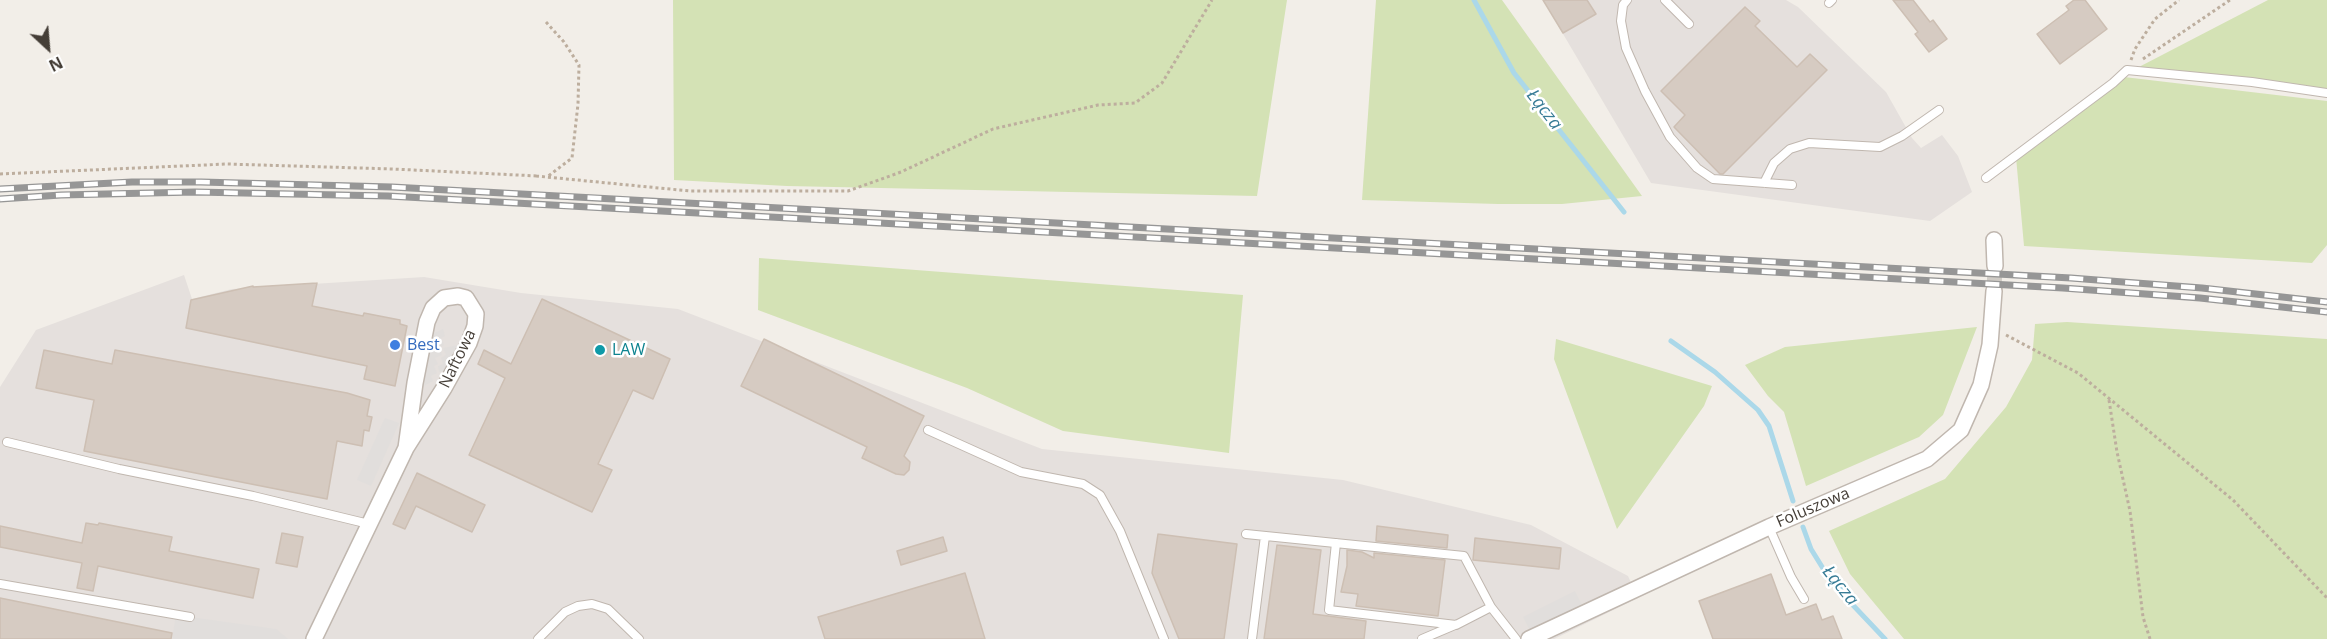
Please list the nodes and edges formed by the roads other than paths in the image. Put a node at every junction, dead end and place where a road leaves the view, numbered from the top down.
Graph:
1 (1665, 0) edge
2 (1623, 2) edge
3 (1689, 24) dead end
4 (2327, 93) edge
5 (1939, 110) dead end
6 (1986, 178) dead end
7 (1764, 183) junction
8 (1792, 185) dead end
9 (1994, 240) dead end
10 (1995, 266) tunnel mouth
11 (1994, 291) tunnel mouth
12 (928, 430) dead end
13 (7, 442) dead end
14 (406, 447) junction
15 (369, 524) junction
16 (1769, 526) junction
17 (1246, 534) dead end
18 (1265, 536) junction
19 (1336, 543) junction
20 (0, 584) edge
21 (1804, 599) dead end
22 (1491, 608) junction
23 (190, 618) dead end
24 (1456, 625) junction
25 (314, 639) edge
26 (538, 639) edge
27 (639, 639) edge
28 (1164, 639) edge
29 (1252, 639) edge
30 (1422, 639) edge
31 (1516, 639) edge
32 (1528, 639) edge

1 - 3 lane
2 - 7 lane
4 - 6 lane
5 - 7 lane
7 - 8 lane
9 - 10 street
11 - 16 street, Foluszowa
12 - 28 lane
13 - 15 lane
14 - 14 street, Naftowa
14 - 15 street, Naftowa
15 - 25 street, Naftowa
16 - 21 lane
16 - 32 street, Foluszowa
17 - 18 lane
18 - 19 lane
18 - 29 lane
19 - 22 lane
19 - 24 lane
20 - 23 lane
22 - 24 lane
22 - 31 lane
24 - 30 lane
26 - 27 lane

